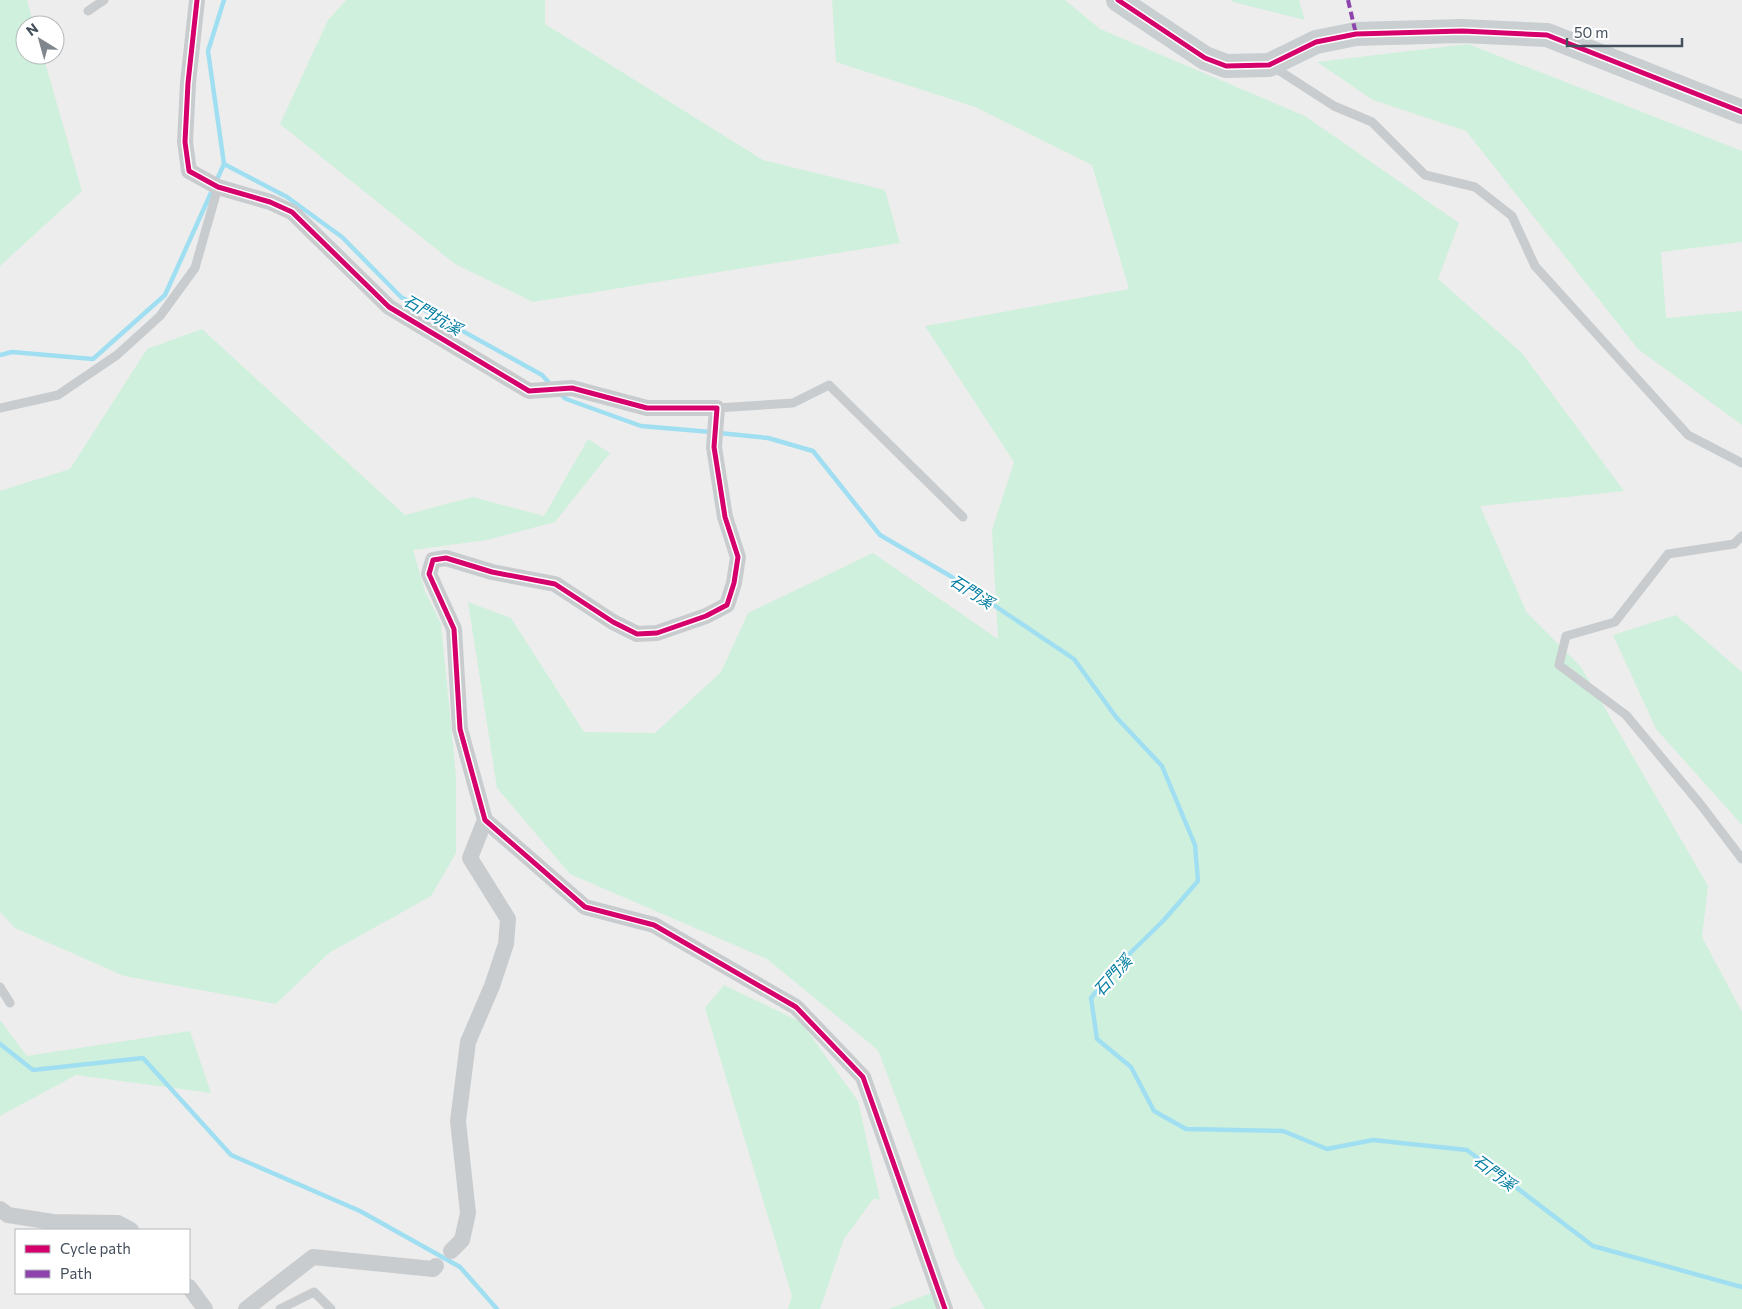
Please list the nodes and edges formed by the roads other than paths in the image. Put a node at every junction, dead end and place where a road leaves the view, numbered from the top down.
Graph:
1 (104, 0) edge
2 (196, 0) edge
3 (1118, 0) edge
4 (88, 11) dead end
5 (1269, 64) junction
6 (1742, 112) edge
7 (213, 185) junction
8 (0, 408) edge
9 (716, 416) junction
10 (1742, 463) edge
11 (963, 517) dead end
12 (1742, 536) edge
13 (485, 820) junction
14 (1742, 858) edge
15 (0, 987) edge
16 (10, 1003) dead end
17 (0, 1209) edge
18 (129, 1229) edge
19 (190, 1288) edge
20 (205, 1309) edge
21 (246, 1309) edge
22 (280, 1309) edge
23 (331, 1309) edge
24 (945, 1309) edge

1 - 4 lane
2 - 7 street
3 - 5 street
5 - 6 street
5 - 10 lane
7 - 8 lane
7 - 9 street
9 - 11 lane
9 - 13 street
12 - 14 lane
13 - 21 street
13 - 24 street
15 - 16 lane
17 - 18 street
19 - 20 street
22 - 23 lane

